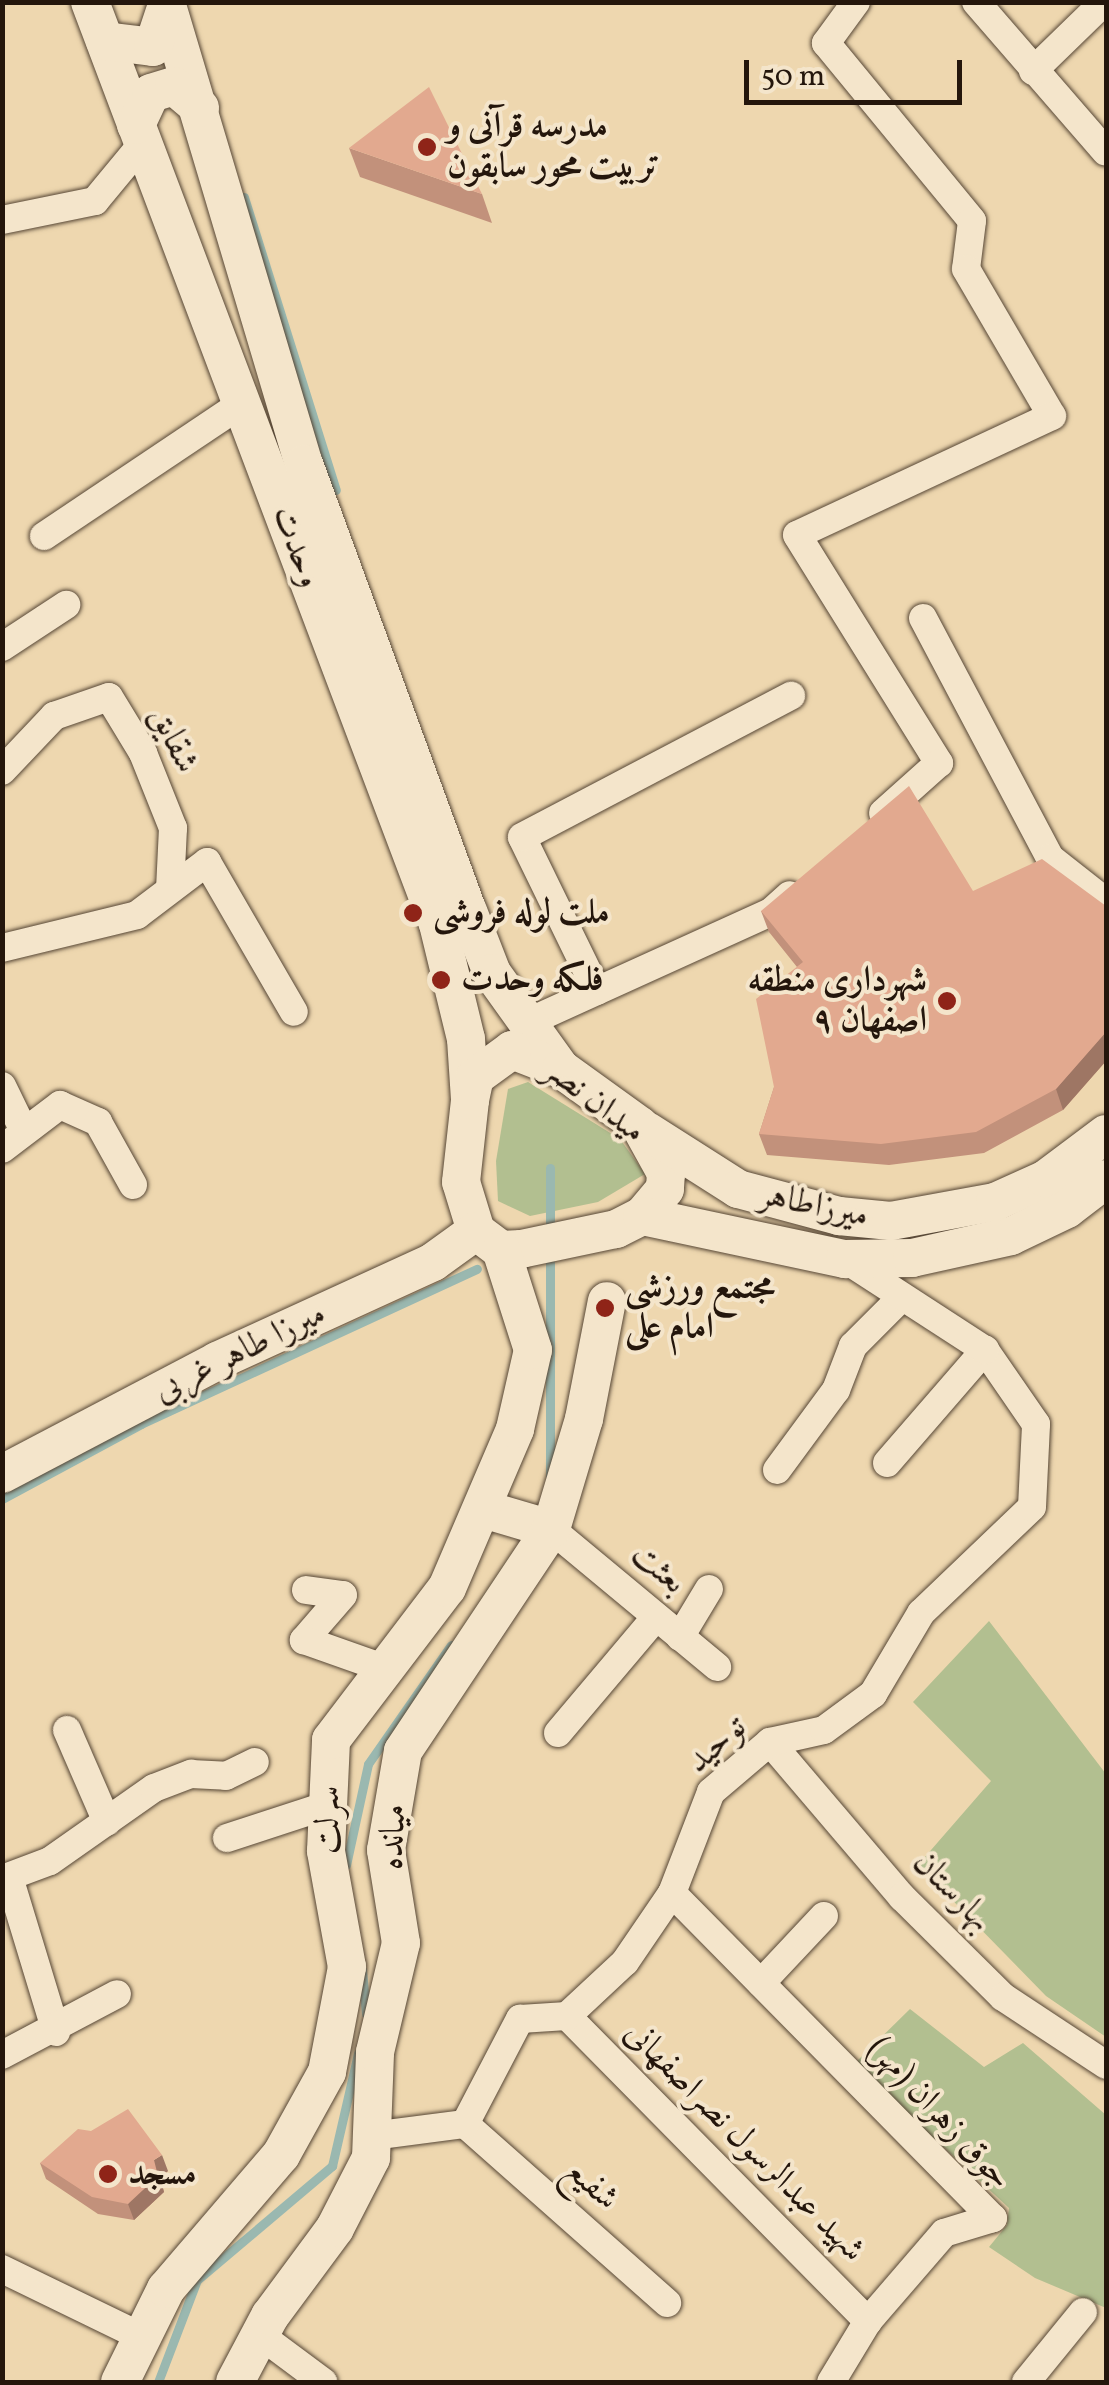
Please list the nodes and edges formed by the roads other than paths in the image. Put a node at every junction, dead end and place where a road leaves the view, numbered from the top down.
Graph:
1 (90, 2) edge
2 (856, 2) edge
3 (976, 2) edge
4 (1104, 2) edge
5 (166, 4) edge
6 (104, 40) junction
7 (1033, 70) junction
8 (200, 108) junction
9 (139, 134) junction
10 (1106, 152) edge
11 (2, 220) edge
12 (243, 403) junction
13 (44, 536) dead end
14 (66, 605) dead end
15 (923, 618) dead end
16 (2, 646) edge
17 (792, 696) dead end
18 (2, 771) edge
19 (855, 838) edge
20 (813, 875) edge
21 (170, 889) junction
22 (1106, 902) edge
23 (2, 948) edge
24 (598, 991) junction
25 (294, 1012) dead end
26 (524, 1024) junction
27 (562, 1069) junction
28 (2, 1086) edge
29 (470, 1100) junction
30 (640, 1126) junction
31 (24, 1130) junction
32 (1106, 1134) edge
33 (2, 1149) edge
34 (1106, 1179) edge
35 (133, 1185) dead end
36 (642, 1216) junction
37 (488, 1240) junction
38 (844, 1260) junction
39 (902, 1297) junction
40 (607, 1302) dead end
41 (984, 1350) junction
42 (557, 1352) junction
43 (887, 1463) dead end
44 (777, 1470) dead end
45 (2, 1474) edge
46 (483, 1509) junction
47 (541, 1526) junction
48 (708, 1589) dead end
49 (306, 1590) dead end
50 (656, 1617) junction
51 (680, 1637) junction
52 (384, 1668) junction
53 (717, 1668) dead end
54 (66, 1730) dead end
55 (558, 1732) dead end
56 (770, 1742) junction
57 (255, 1762) dead end
58 (328, 1805) junction
59 (107, 1822) junction
60 (227, 1838) dead end
61 (6, 1878) edge
62 (672, 1894) junction
63 (824, 1916) dead end
64 (761, 1983) junction
65 (117, 1994) dead end
66 (567, 2016) junction
67 (56, 2032) junction
68 (2, 2056) edge
69 (1106, 2065) edge
70 (465, 2124) junction
71 (372, 2136) junction
72 (2, 2269) edge
73 (667, 2303) dead end
74 (1084, 2312) dead end
75 (868, 2321) junction
76 (260, 2335) junction
77 (142, 2337) junction
78 (120, 2382) edge
79 (235, 2382) edge
80 (323, 2382) edge
81 (831, 2382) edge
82 (1026, 2382) edge

1 - 6 main road, وحدت
2 - 19 street
3 - 7 street
4 - 7 street
5 - 6 main road
5 - 8 main road, وحدت
6 - 9 main road, وحدت
7 - 10 street
8 - 9 main road
8 - 26 main road, وحدت
9 - 11 street
9 - 12 main road, وحدت
12 - 13 street
12 - 29 main road, وحدت
14 - 16 street
15 - 22 street
17 - 24 street
18 - 21 street, شقایق
20 - 24 street
21 - 23 street
21 - 25 street
24 - 26 street
26 - 27 main road, وحدت
27 - 29 main road, میدان نصر
27 - 30 main road, میدان نصر
28 - 31 street
29 - 37 main road, میدان نصر
30 - 32 main road, میرزاطاهر
30 - 36 main road, میدان نصر
31 - 33 street
31 - 35 street
34 - 38 main road, میرزاطاهر
36 - 37 main road
36 - 38 main road, میرزاطاهر
37 - 42 main road
37 - 45 main road, میرزا طاهر غربی
38 - 39 street, توحید
39 - 41 street, توحید
39 - 44 street
40 - 42 main road, میانده
41 - 43 street
41 - 56 street, توحید
42 - 46 main road, سرلت
42 - 47 main road, میانده
46 - 47 main road
46 - 52 main road, سرلت
47 - 50 street, بعثت
47 - 71 main road, میانده
48 - 51 street
49 - 52 street
50 - 51 street, بعثت
50 - 55 street
51 - 53 street, بعثت
52 - 58 main road, سرلت
54 - 59 street
56 - 62 street, توحید
56 - 69 street, بهارستان
57 - 59 street
58 - 60 street
58 - 77 main road, سرلت
59 - 61 street
61 - 67 street
62 - 64 street, جوق زهران (مهر)
62 - 66 street, توحید
63 - 64 street
64 - 75 street, جوق زهران (مهر)
65 - 67 street
66 - 70 street
66 - 75 street, شهید عبدالرسول نصراصفهانی
67 - 68 street
70 - 71 street
70 - 73 street, شفیع
71 - 76 main road, میانده
72 - 77 street
74 - 82 street
75 - 81 street, جوق زهران (مهر)
76 - 79 main road, میانده
76 - 80 street
77 - 78 main road, سرلت

